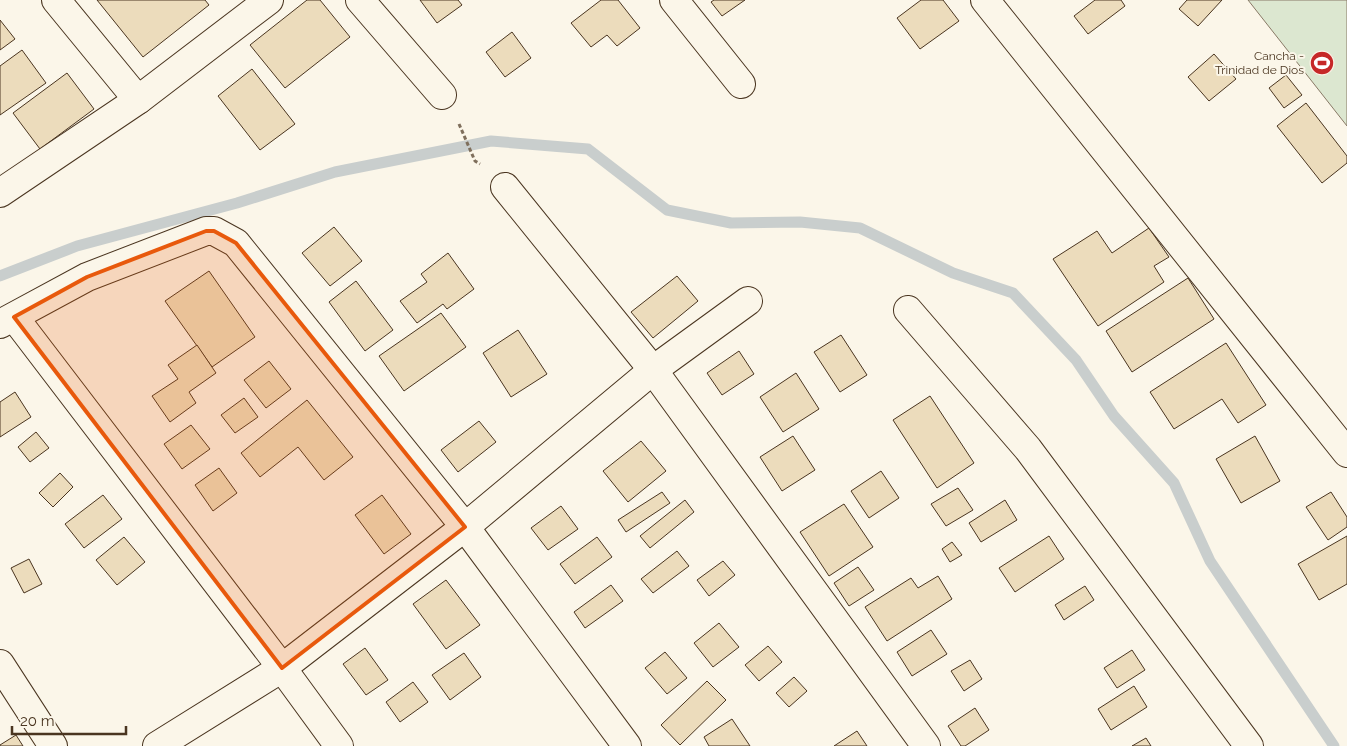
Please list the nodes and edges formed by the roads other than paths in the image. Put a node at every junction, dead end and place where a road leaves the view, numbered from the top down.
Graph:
1 (56, 0) edge
2 (269, 0) edge
3 (360, 0) edge
4 (674, 0) edge
5 (984, 0) edge
6 (741, 84) dead end
7 (442, 95) dead end
8 (138, 100) junction
9 (506, 187) dead end
10 (0, 193) edge
11 (748, 301) dead end
12 (908, 310) dead end
13 (7, 321) edge
14 (653, 370) junction
15 (1347, 453) edge
16 (466, 528) junction
17 (0, 664) edge
18 (282, 668) junction
19 (53, 746) edge
20 (157, 746) edge
21 (339, 746) edge
22 (627, 746) edge
23 (926, 746) edge
24 (1249, 746) edge

1 - 8 street
2 - 8 street
3 - 7 street
4 - 6 street
5 - 15 street
8 - 10 street
9 - 14 street
11 - 14 street
12 - 24 street
13 - 16 street
13 - 18 street
14 - 16 street
14 - 23 street
16 - 18 street
16 - 22 street
17 - 19 street
18 - 20 street
18 - 21 street

